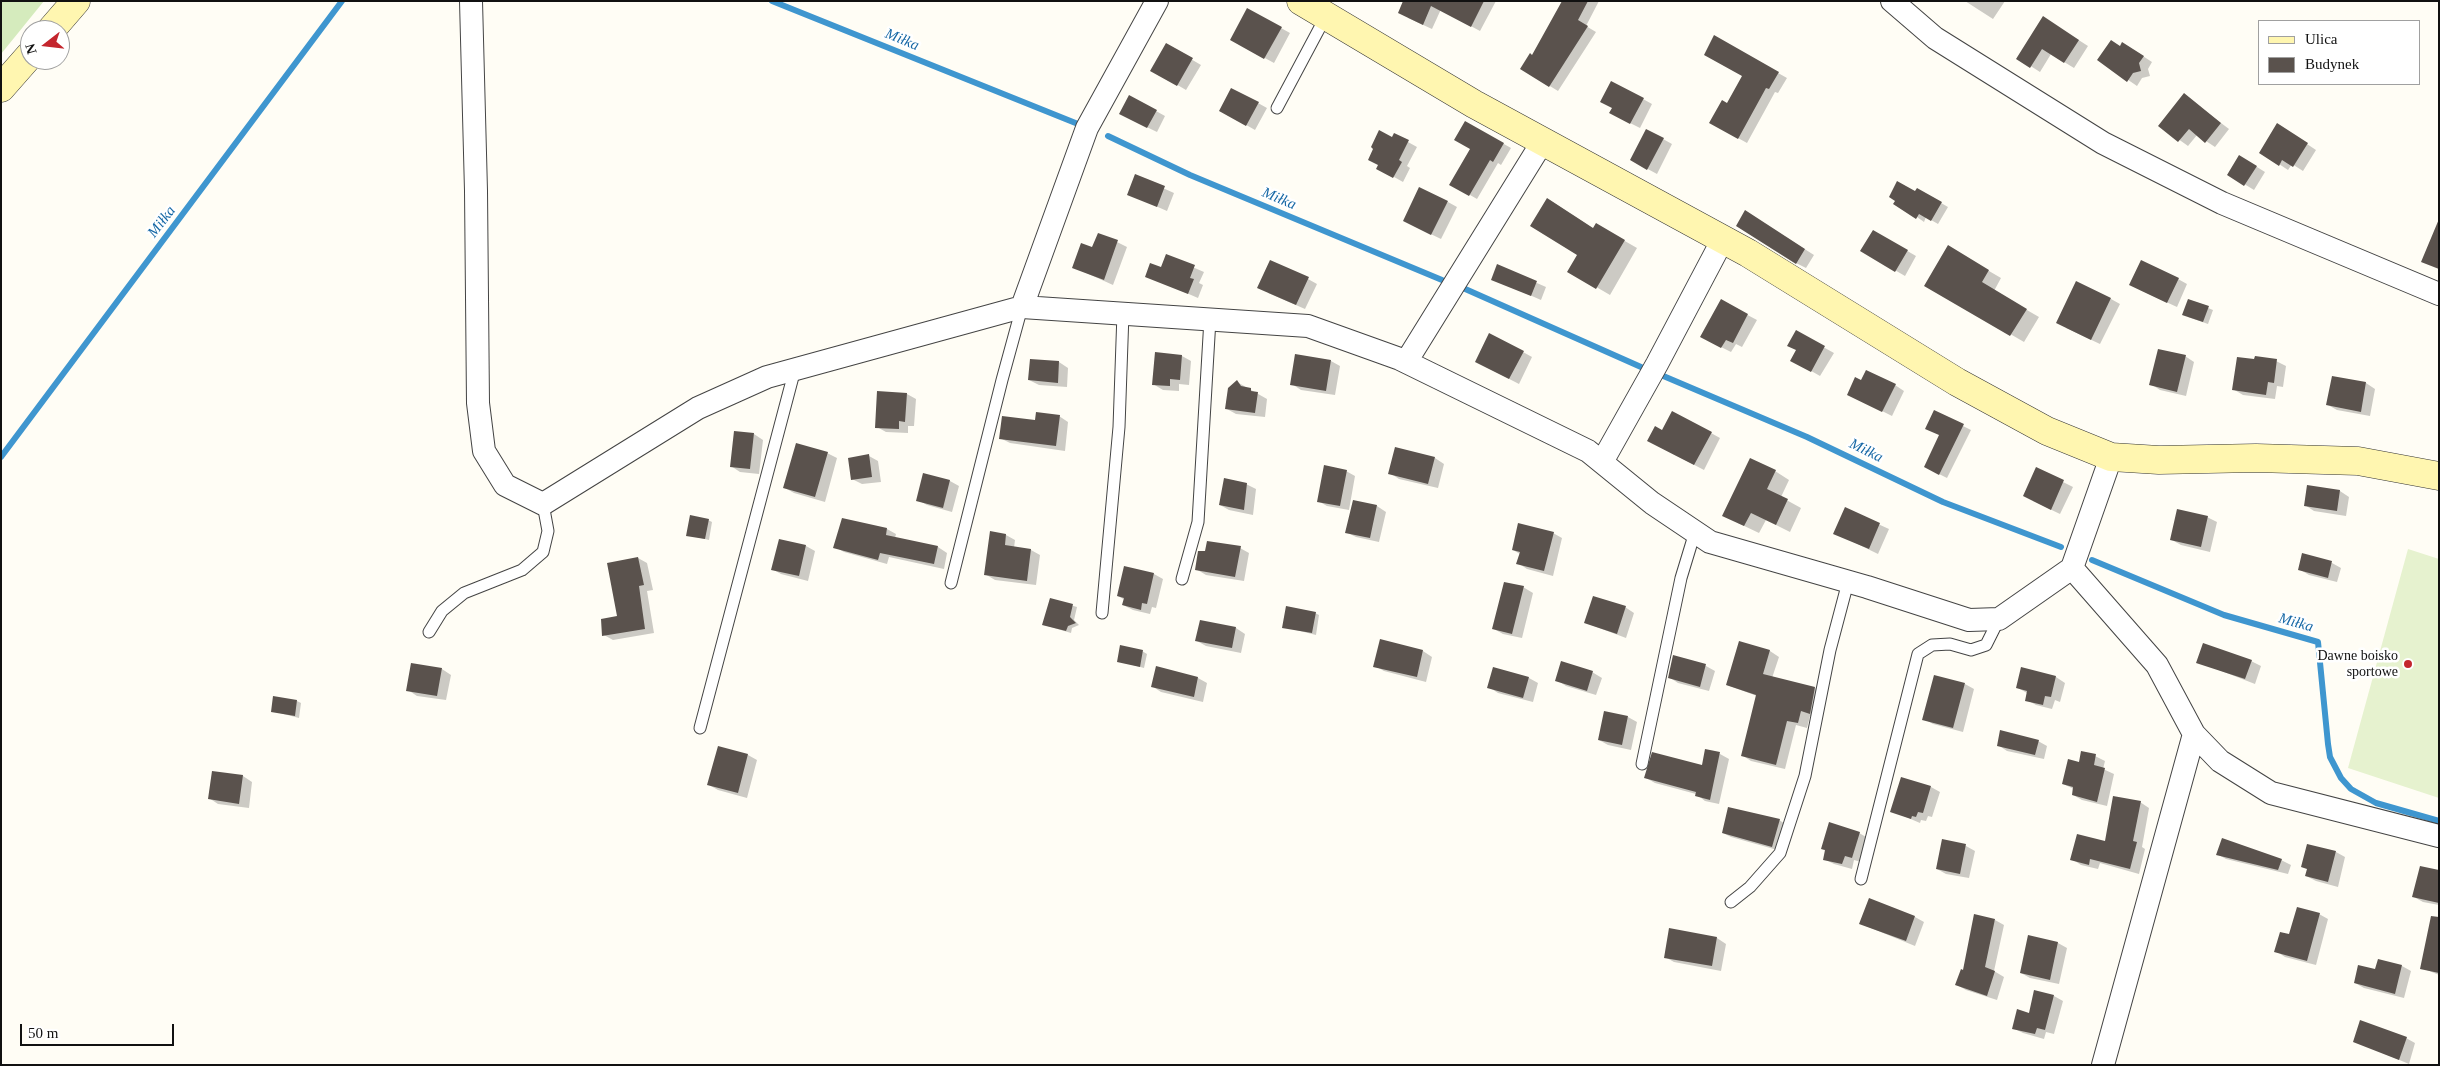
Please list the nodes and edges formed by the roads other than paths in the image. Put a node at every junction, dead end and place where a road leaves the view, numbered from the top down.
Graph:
1 (76, 1) edge
2 (471, 1) edge
3 (1157, 1) edge
4 (1301, 1) edge
5 (1892, 1) edge
6 (1326, 16) junction
7 (60, 20) edge
8 (20, 66) edge
9 (1, 88) edge
10 (1277, 108) dead end
11 (1543, 141) junction
12 (1723, 239) junction
13 (2439, 294) edge
14 (1022, 307) junction
15 (1124, 313) junction
16 (1210, 319) junction
17 (1406, 362) junction
18 (795, 369) junction
19 (2111, 456) junction
20 (1602, 462) junction
21 (2439, 476) edge
22 (543, 504) junction
23 (1695, 532) junction
24 (2072, 568) junction
25 (1182, 579) dead end
26 (1848, 582) junction
27 (951, 583) dead end
28 (1102, 613) dead end
29 (1999, 619) junction
30 (428, 632) dead end
31 (700, 728) dead end
32 (2194, 734) junction
33 (1642, 764) dead end
34 (2439, 836) edge
35 (1861, 878) dead end
36 (1731, 902) dead end
37 (2103, 1065) edge

1 - 7 street
2 - 22 street
3 - 14 street
4 - 6 street
5 - 13 street
6 - 10 lane
6 - 11 street
8 - 9 street
11 - 12 street
11 - 17 street
12 - 19 street
12 - 20 street
14 - 15 street
14 - 18 street
14 - 27 lane
15 - 16 street
15 - 28 lane
16 - 17 street
16 - 25 lane
17 - 20 street
18 - 22 street
18 - 31 lane
19 - 21 street
19 - 24 street
20 - 23 street
22 - 30 lane
23 - 26 street
23 - 33 lane
24 - 29 street
24 - 32 street
26 - 29 street
26 - 36 lane
29 - 35 lane
32 - 34 street
32 - 37 street

